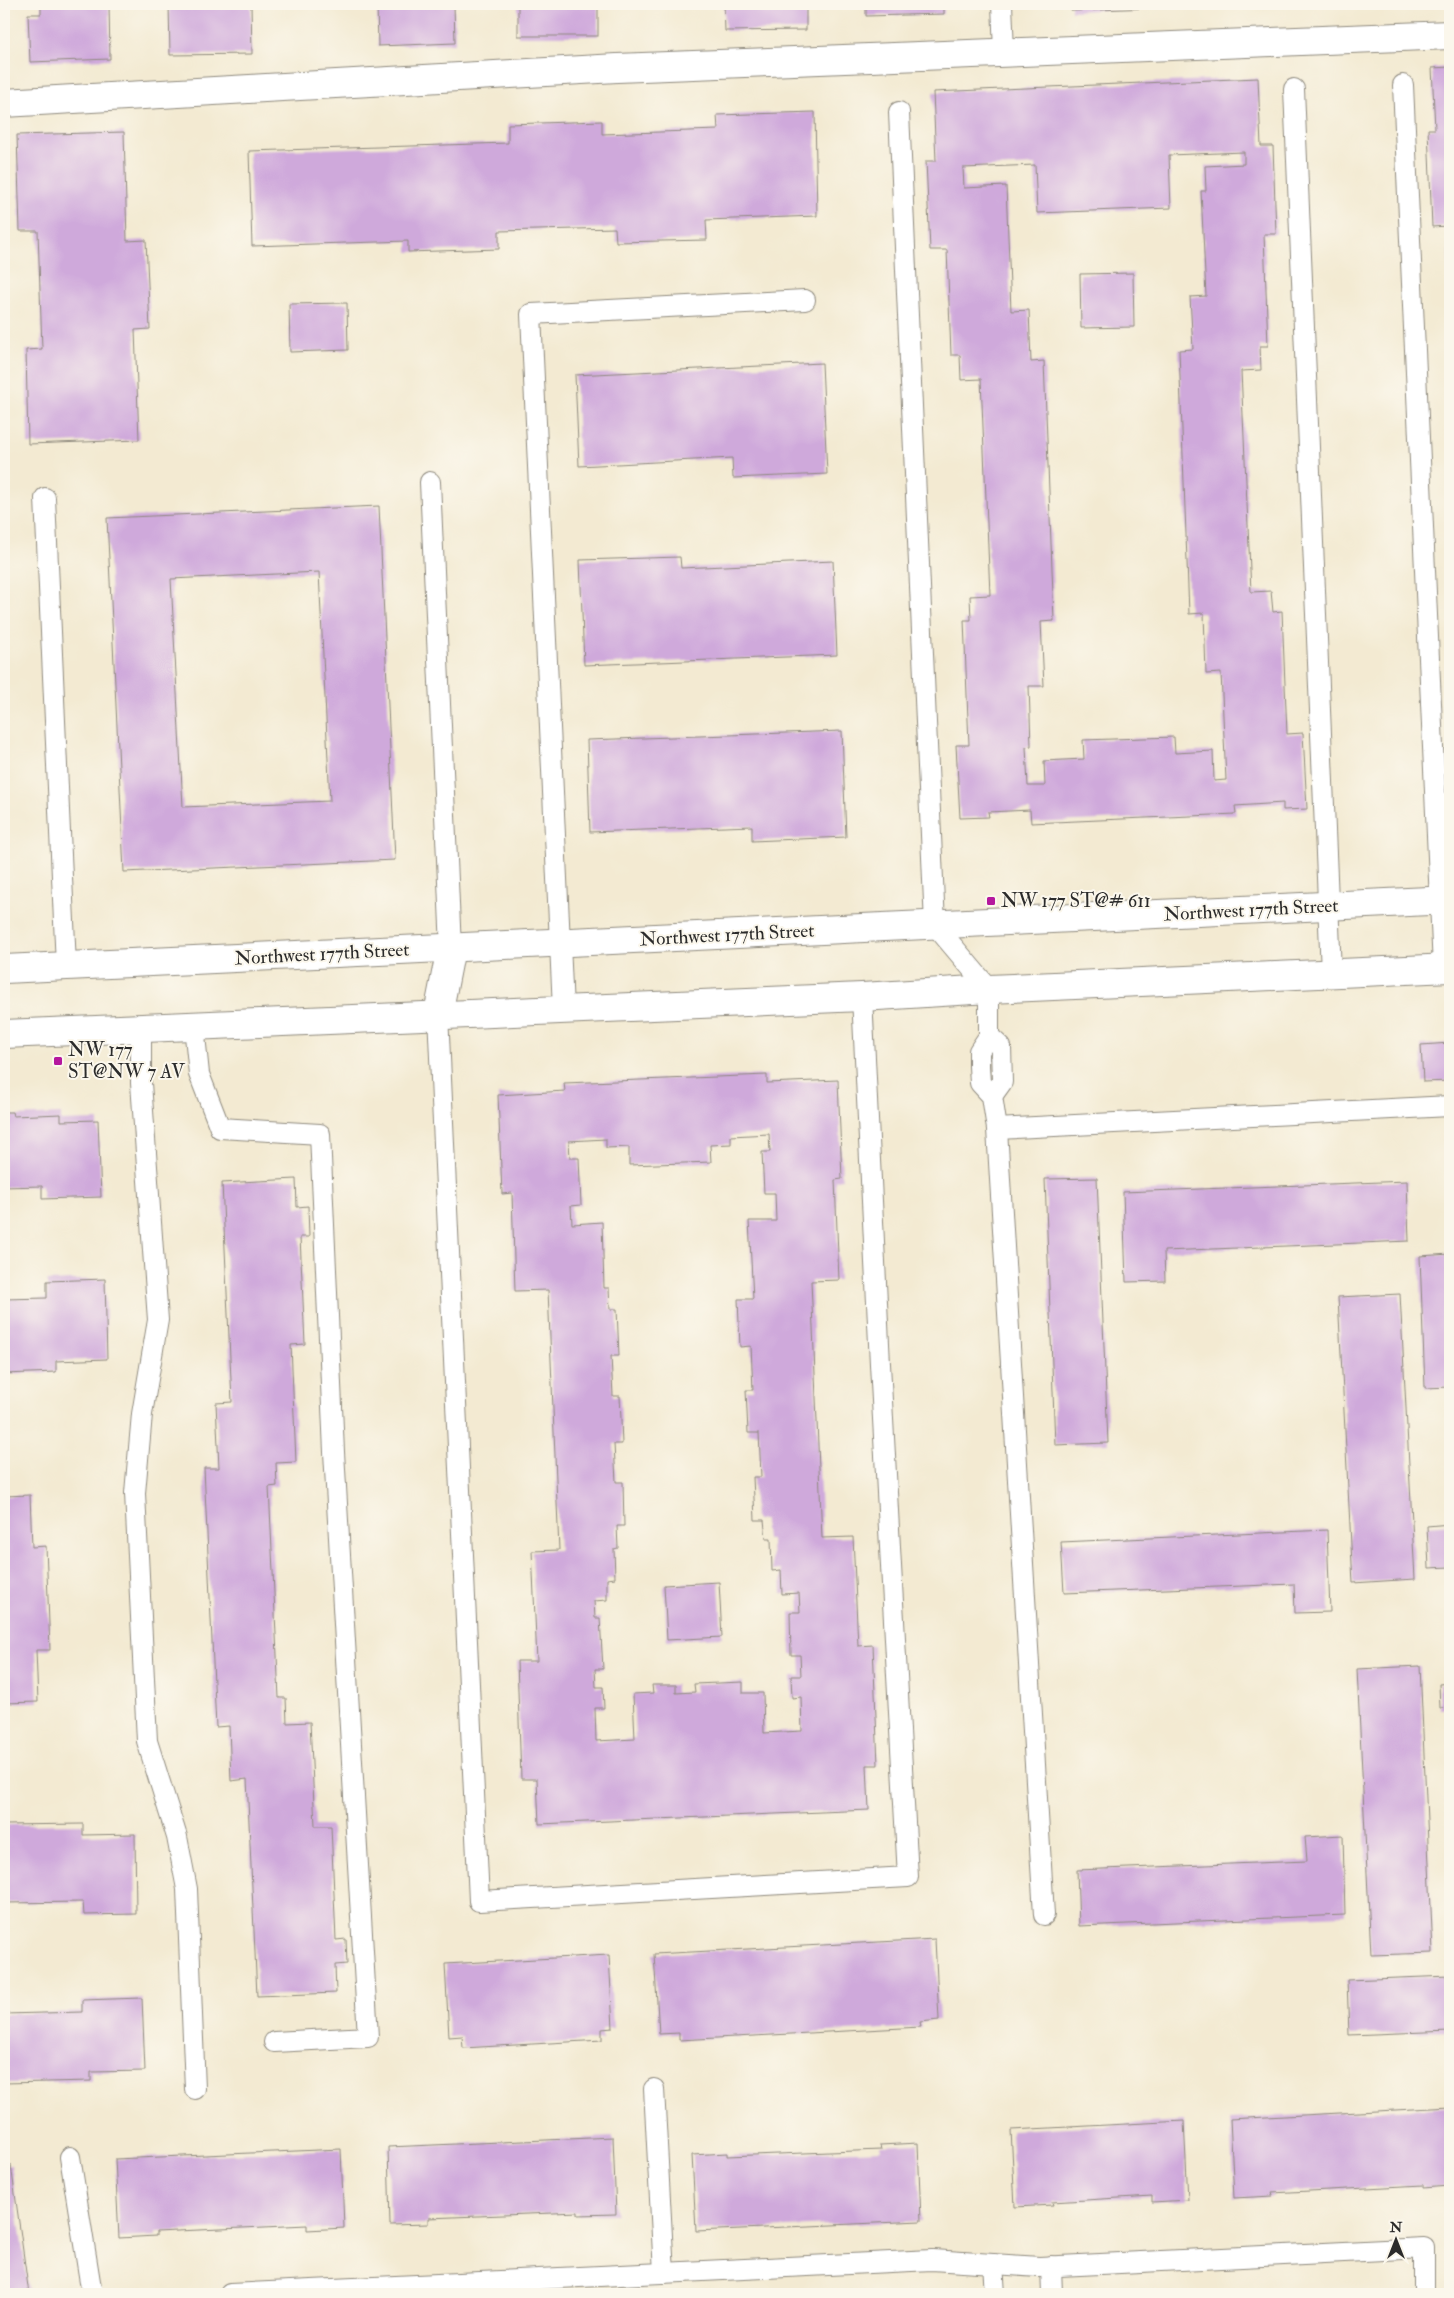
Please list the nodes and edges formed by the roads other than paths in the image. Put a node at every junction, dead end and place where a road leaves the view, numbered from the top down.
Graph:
1 (1002, 4) edge
2 (1450, 35) edge
3 (1004, 52) junction
4 (1403, 85) dead end
5 (1294, 89) dead end
6 (4, 103) edge
7 (899, 112) dead end
8 (804, 300) dead end
9 (430, 482) dead end
10 (45, 498) dead end
11 (1445, 901) edge
12 (1328, 906) junction
13 (935, 925) junction
14 (560, 943) junction
15 (451, 948) junction
16 (66, 966) junction
17 (1446, 968) edge
18 (4, 969) edge
19 (1331, 973) junction
20 (988, 989) junction
21 (862, 997) junction
22 (563, 1009) junction
23 (438, 1014) junction
24 (194, 1026) junction
25 (141, 1028) junction
26 (4, 1034) edge
27 (1450, 1106) edge
28 (997, 1129) junction
29 (1044, 1915) dead end
30 (274, 2042) dead end
31 (195, 2089) dead end
32 (654, 2089) dead end
33 (70, 2157) dead end
34 (993, 2264) junction
35 (1051, 2266) junction
36 (664, 2273) junction
37 (92, 2294) edge
38 (230, 2294) edge
39 (995, 2294) edge
40 (1052, 2294) edge
41 (1424, 2294) edge

1 - 3 lane
2 - 3 street
3 - 6 street
4 - 11 lane
5 - 12 lane
7 - 13 lane
8 - 14 lane
9 - 15 lane
10 - 16 lane
11 - 12 street, Northwest 177th Street
11 - 17 lane
12 - 13 street, Northwest 177th Street
12 - 19 lane
13 - 14 street, Northwest 177th Street
13 - 20 lane
14 - 15 street, Northwest 177th Street
14 - 22 lane
15 - 16 street, Northwest 177th Street
15 - 23 street
16 - 18 street, Northwest 177th Street
17 - 19 street
19 - 20 street
20 - 21 street
20 - 28 lane
21 - 22 street
21 - 23 lane
22 - 23 street
23 - 24 street
24 - 25 street
24 - 30 lane
25 - 26 street
25 - 31 lane
27 - 28 lane
28 - 29 lane
32 - 36 lane
33 - 37 lane
34 - 35 lane
34 - 36 lane
34 - 39 lane
35 - 40 lane
35 - 41 lane
36 - 38 lane

